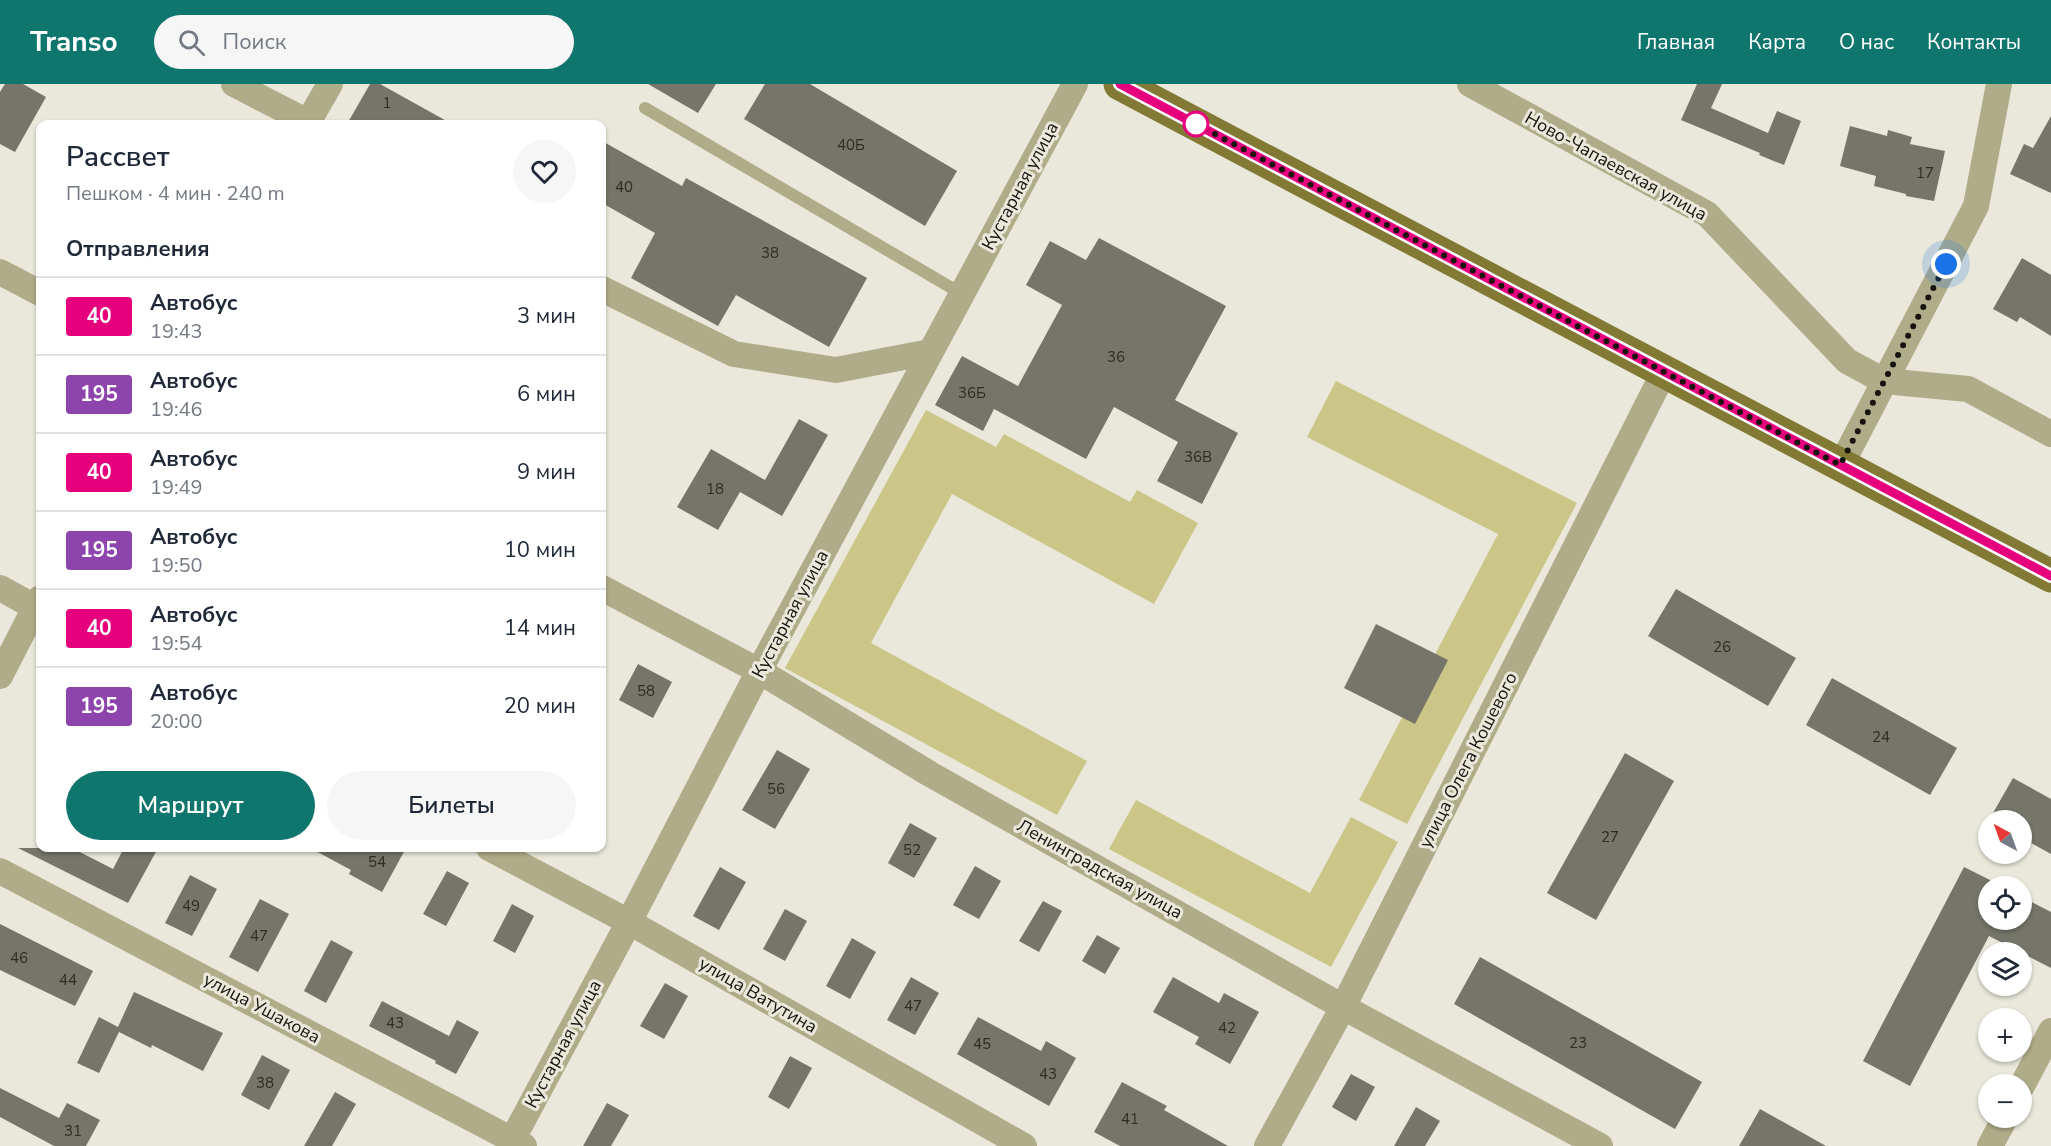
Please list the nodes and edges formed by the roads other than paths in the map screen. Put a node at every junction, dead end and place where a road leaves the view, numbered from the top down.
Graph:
1 (234, 84) edge
2 (330, 84) edge
3 (1075, 84) edge
4 (1120, 84) edge
5 (1470, 84) edge
6 (1998, 84) edge
7 (645, 108) dead end
8 (301, 120) edge
9 (310, 120) edge
10 (0, 272) edge
11 (606, 291) edge
12 (36, 292) edge
13 (962, 294) junction
14 (930, 352) junction
15 (1664, 372) junction
16 (1884, 381) junction
17 (2051, 434) edge
18 (1840, 465) junction
19 (2051, 576) edge
20 (0, 588) edge
21 (606, 590) edge
22 (36, 604) edge
23 (36, 610) edge
24 (759, 671) junction
25 (0, 676) edge
26 (497, 852) edge
27 (0, 871) edge
28 (629, 922) junction
29 (1343, 1007) junction
30 (2051, 1031) edge
31 (2028, 1074) edge
32 (2000, 1128) edge
33 (515, 1144) edge
34 (1024, 1146) edge
35 (1267, 1146) edge
36 (1600, 1146) edge
37 (1990, 1146) edge

1 - 8 street
2 - 9 street
3 - 13 street, Кустарная улица
4 - 15 main road
5 - 16 street, Ново-Чапаевская улица
6 - 16 street
7 - 13 lane
10 - 12 street
11 - 14 street
13 - 14 street, Кустарная улица
14 - 24 street, Кустарная улица
15 - 18 main road
15 - 29 street, улица Олега Кошевого
16 - 17 street, Ново-Чапаевская улица
16 - 18 street
18 - 19 main road
20 - 22 street
21 - 24 street, Ленинградская улица
23 - 25 street
24 - 28 street, Кустарная улица
24 - 29 street, Ленинградская улица
26 - 28 street, улица Ватутина
27 - 33 street, улица Ушакова
28 - 33 street, Кустарная улица
28 - 34 street, улица Ватутина
29 - 35 street, улица Олега Кошевого
29 - 36 street, Ленинградская улица
30 - 31 street
32 - 37 street

